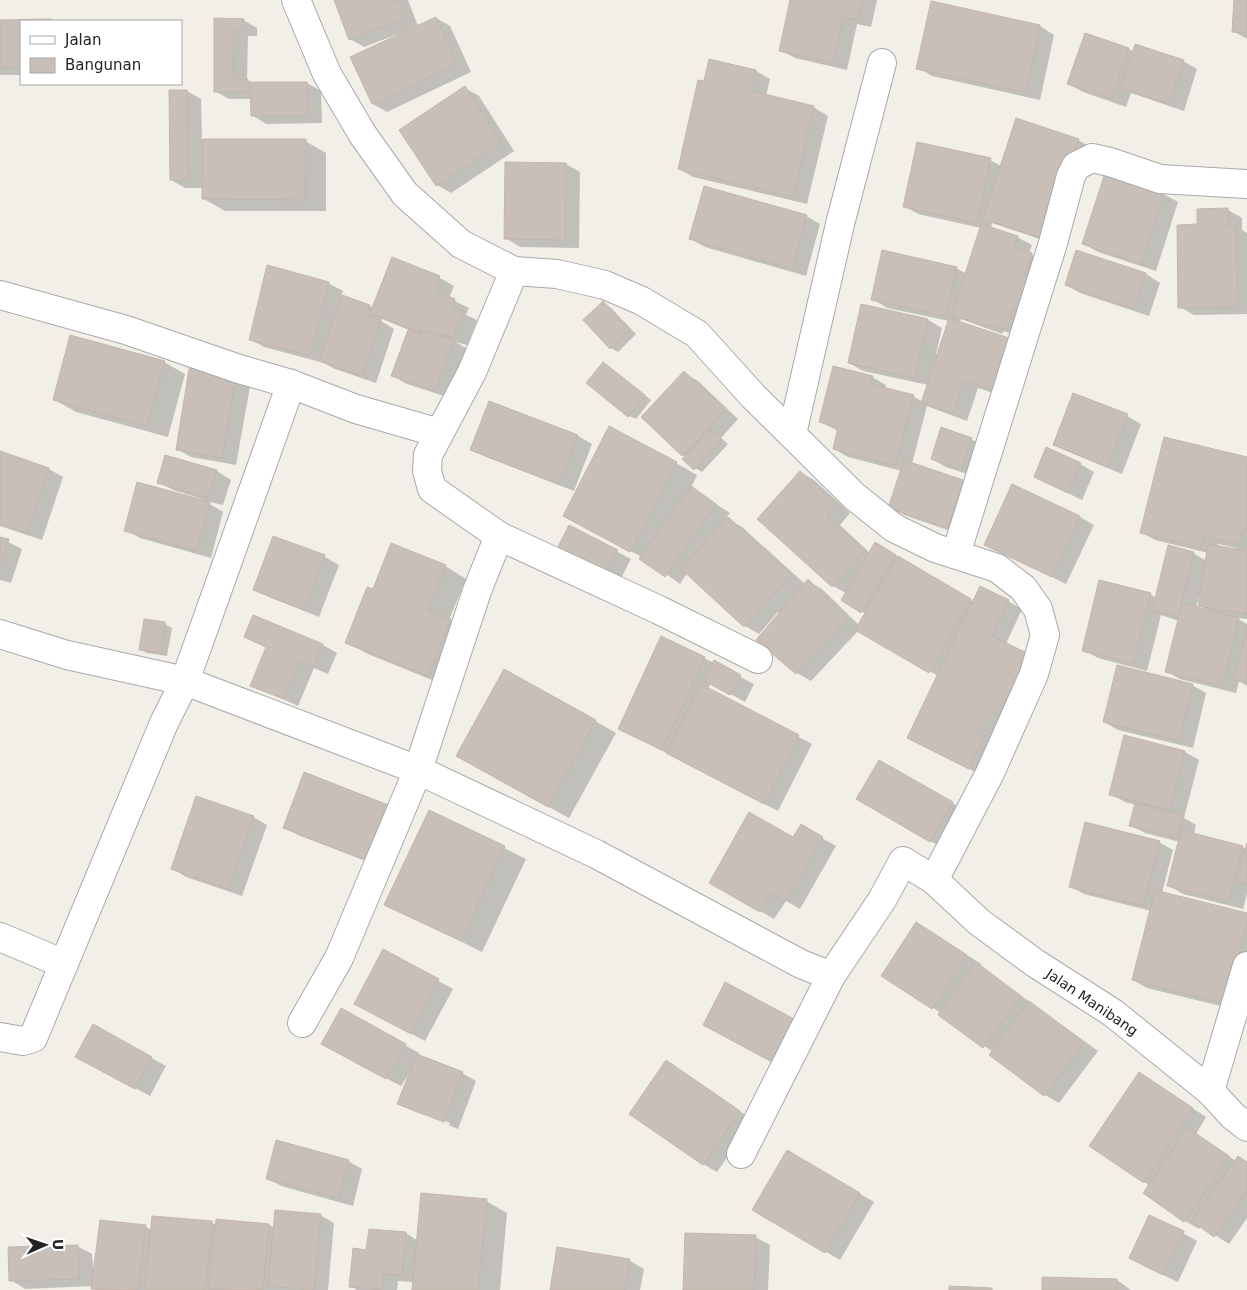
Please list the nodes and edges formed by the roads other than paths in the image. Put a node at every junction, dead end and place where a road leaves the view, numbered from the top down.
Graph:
1 (296, 0) edge
2 (882, 63) dead end
3 (1247, 184) edge
4 (514, 271) junction
5 (0, 295) edge
6 (291, 384) junction
7 (438, 433) junction
8 (792, 434) junction
9 (500, 536) junction
10 (956, 554) junction
11 (0, 634) edge
12 (758, 660) dead end
13 (185, 681) junction
14 (418, 770) junction
15 (934, 880) junction
16 (0, 937) edge
17 (64, 964) junction
18 (1247, 966) edge
19 (832, 976) junction
20 (302, 1023) dead end
21 (0, 1037) edge
22 (1210, 1091) junction
23 (1247, 1127) edge
24 (741, 1154) dead end

1 - 4 street
2 - 8 street
3 - 10 street
4 - 7 street
4 - 8 street
5 - 6 street
6 - 7 street
6 - 13 street
7 - 9 street
8 - 10 street
9 - 12 street
9 - 14 street
10 - 15 street
11 - 13 street
13 - 14 street
13 - 17 street
14 - 19 street
14 - 20 street
15 - 19 street, Jalan Manibang
15 - 22 street, Jalan Manibang
16 - 17 street
17 - 21 street
18 - 22 street
19 - 24 street
22 - 23 street, Jalan Manibang

